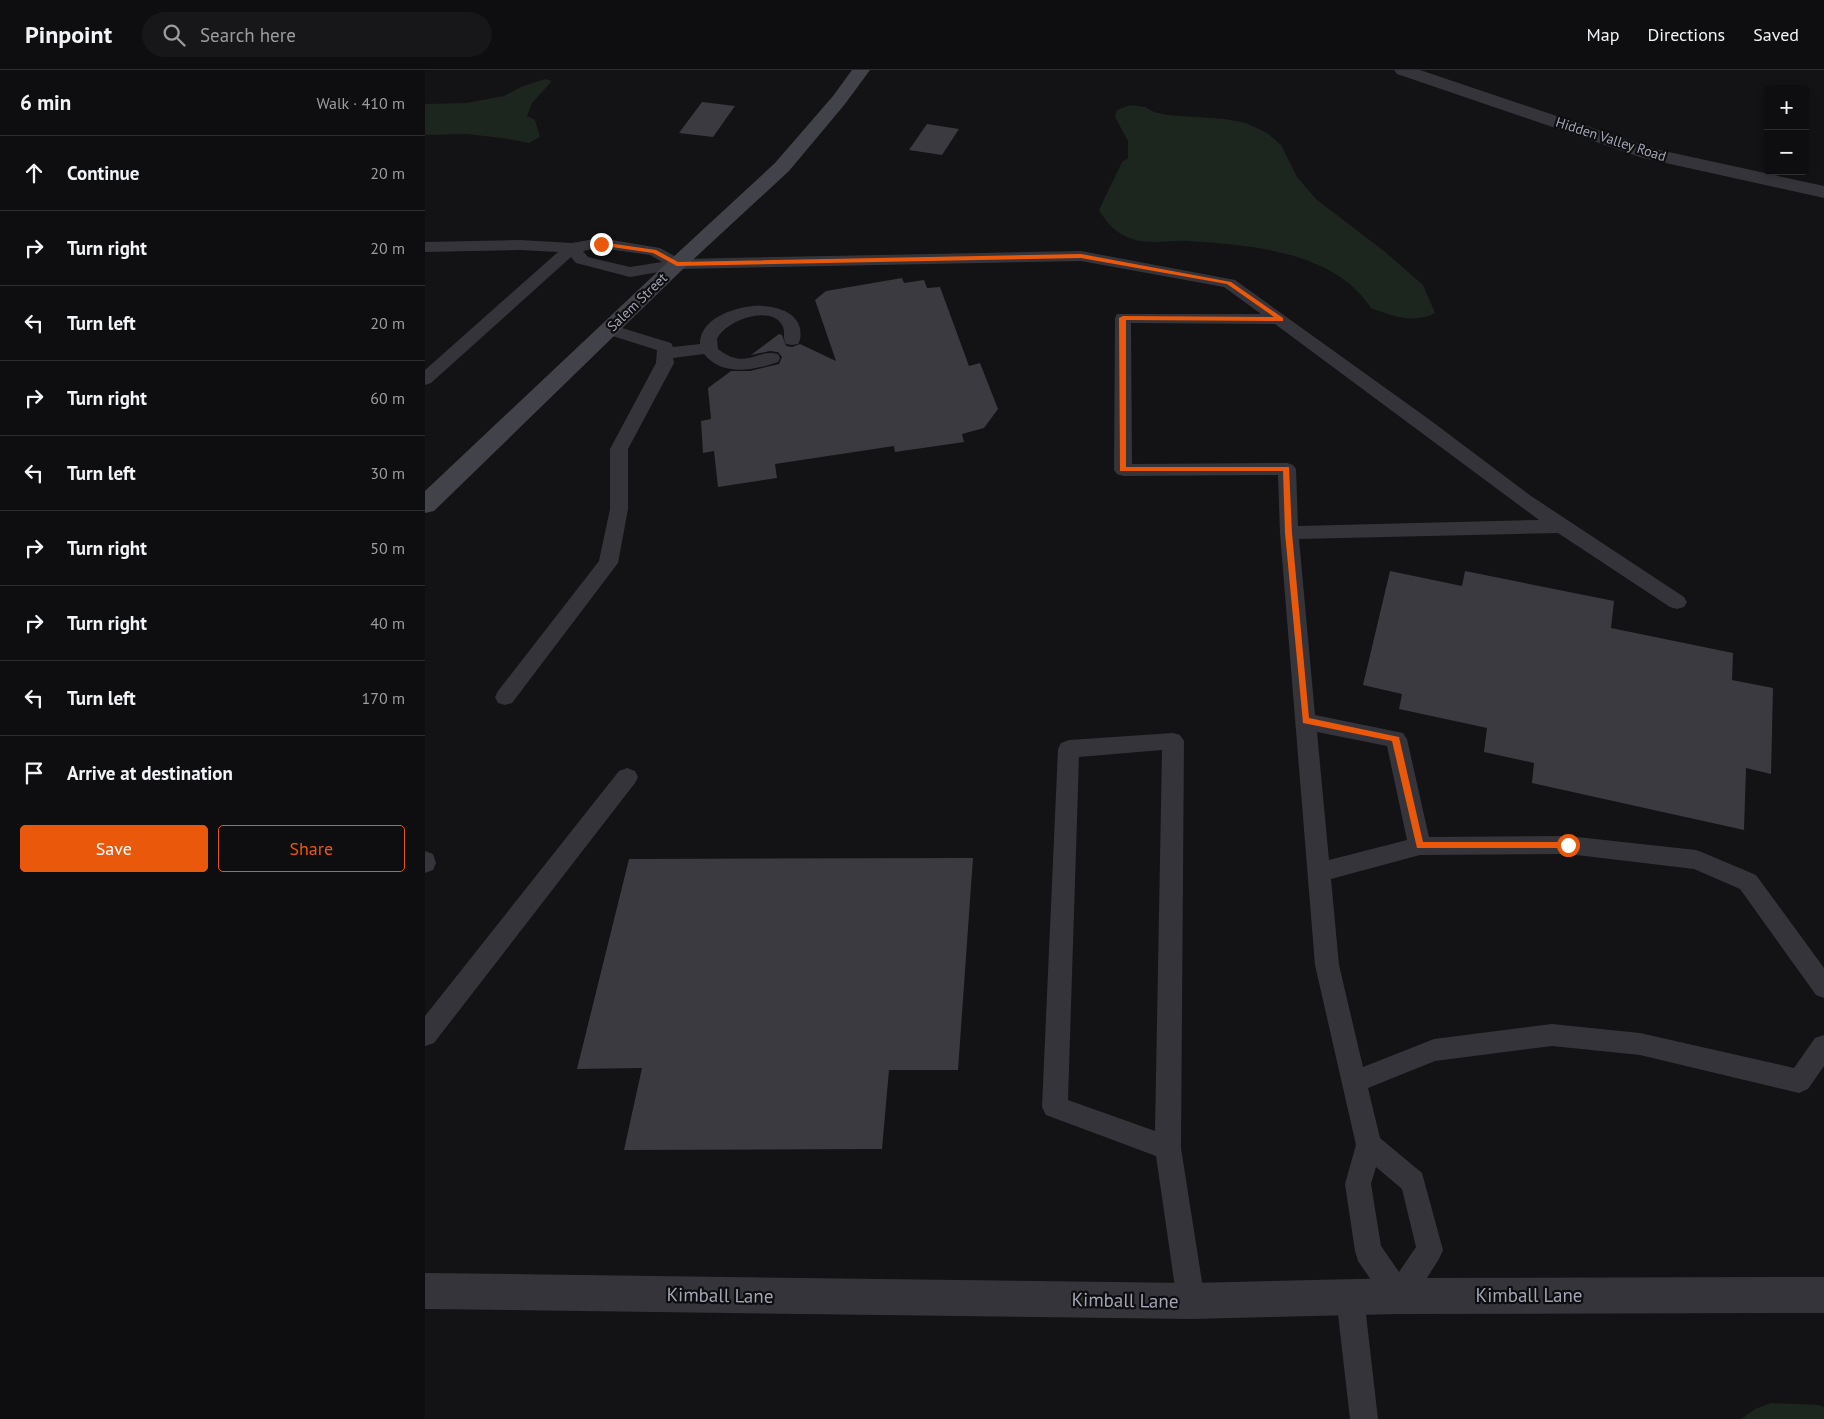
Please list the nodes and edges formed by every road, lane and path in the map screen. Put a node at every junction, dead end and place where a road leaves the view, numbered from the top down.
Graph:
1 (861, 70) edge
2 (1403, 70) edge
3 (1824, 192) edge
4 (425, 247) edge
5 (572, 248) junction
6 (677, 264) junction
7 (1281, 319) junction
8 (609, 329) junction
9 (792, 340) dead end
10 (709, 348) junction
11 (665, 354) junction
12 (772, 358) dead end
13 (425, 379) edge
14 (425, 505) edge
15 (1561, 526) junction
16 (1289, 533) junction
17 (1677, 602) dead end
18 (505, 698) dead end
19 (1305, 721) junction
20 (627, 777) dead end
21 (1420, 846) junction
22 (1319, 873) junction
23 (1824, 987) edge
24 (425, 1035) edge
25 (1824, 1046) edge
26 (1354, 1082) junction
27 (1369, 1145) junction
28 (1168, 1148) junction
29 (425, 1291) edge
30 (1824, 1295) edge
31 (1399, 1296) junction
32 (1350, 1297) junction
33 (1191, 1300) junction
34 (1364, 1419) edge

1 - 6 main road, Salem Street
2 - 3 street, Hidden Valley Road
4 - 5 lane
5 - 6 lane
5 - 6 lane
5 - 13 lane
6 - 7 lane
6 - 8 main road, Salem Street
7 - 15 lane
7 - 16 lane
8 - 11 lane
8 - 14 main road, Salem Street
9 - 10 lane
10 - 11 lane
10 - 12 lane
11 - 18 lane
15 - 16 lane
15 - 17 lane
16 - 19 lane
19 - 21 lane
19 - 22 lane
20 - 24 lane
21 - 22 lane
21 - 23 lane
22 - 26 lane
25 - 26 lane
26 - 27 lane
27 - 31 lane
27 - 31 lane
28 - 28 lane
28 - 33 lane
29 - 33 street, Kimball Lane
30 - 31 street, Kimball Lane
31 - 32 street, Kimball Lane
32 - 33 street, Kimball Lane
32 - 34 lane

